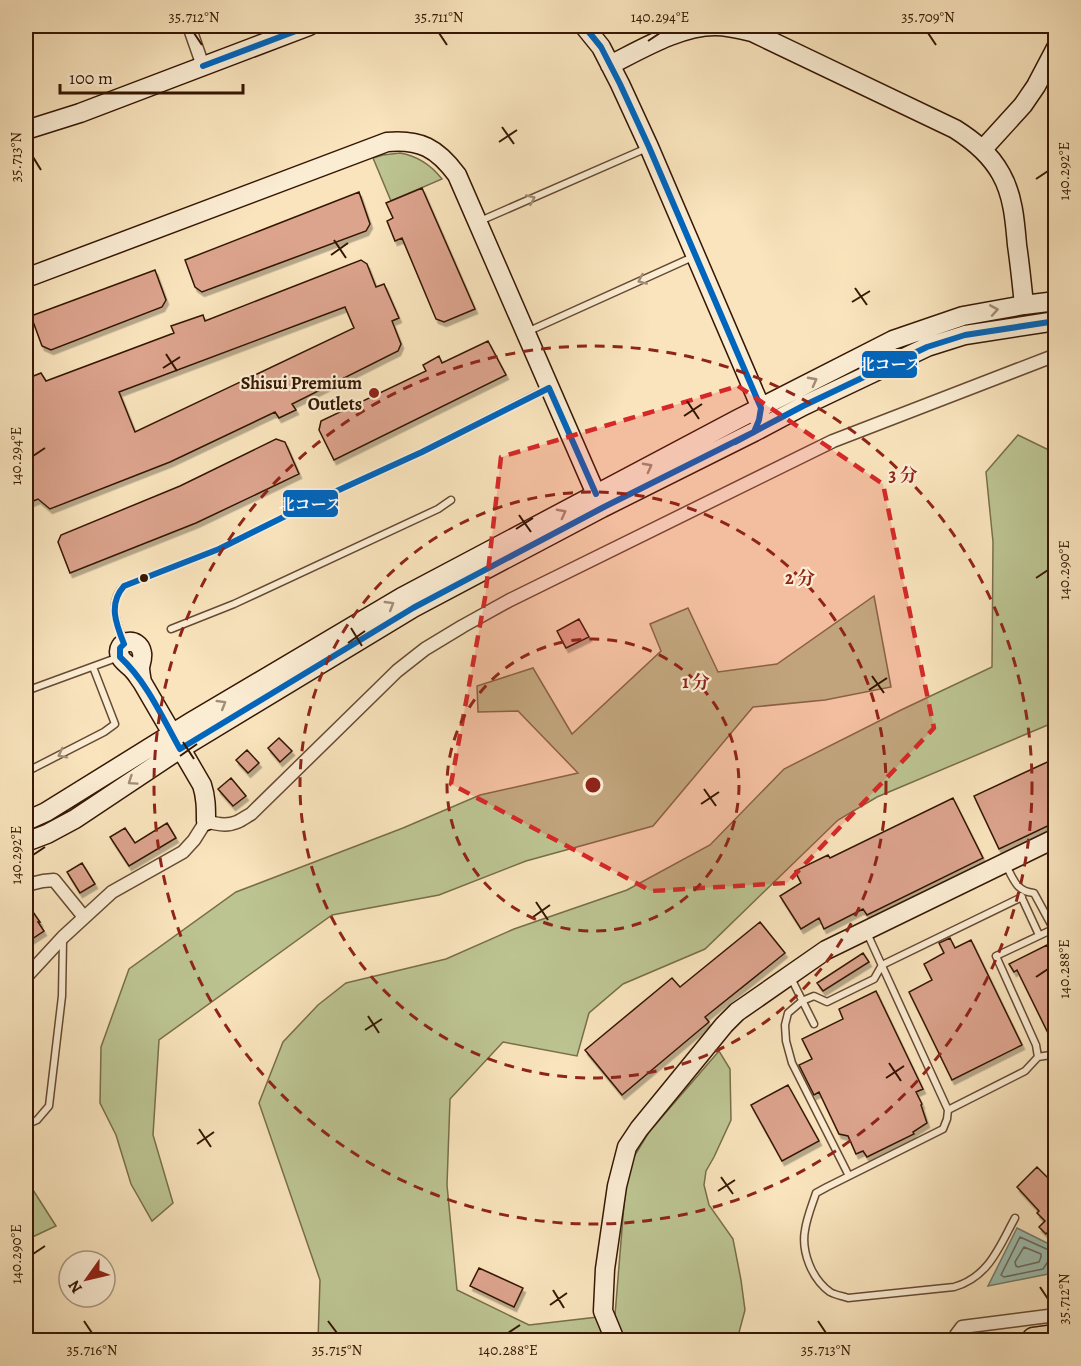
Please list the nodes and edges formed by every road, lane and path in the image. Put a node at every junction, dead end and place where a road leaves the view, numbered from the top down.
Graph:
1 (189, 26) edge
2 (309, 26) edge
3 (584, 26) edge
4 (1056, 48) edge
5 (610, 64) junction
6 (203, 66) junction
7 (26, 130) edge
8 (649, 147) junction
9 (983, 149) junction
10 (477, 223) junction
11 (695, 256) junction
12 (26, 278) edge
13 (1056, 301) edge
14 (1024, 305) junction
15 (1056, 321) edge
16 (524, 332) junction
17 (1056, 355) edge
18 (549, 388) junction
19 (803, 406) junction
20 (761, 408) junction
21 (754, 432) junction
22 (596, 494) junction
23 (451, 500) dead end
24 (171, 629) dead end
25 (122, 650) junction
26 (93, 667) junction
27 (26, 691) edge
28 (176, 742) junction
29 (26, 772) edge
30 (26, 821) edge
31 (206, 821) junction
32 (1056, 838) edge
33 (26, 842) edge
34 (1005, 864) junction
35 (26, 885) edge
36 (1017, 887) junction
37 (1022, 897) junction
38 (84, 917) junction
39 (866, 931) junction
40 (1040, 935) junction
41 (63, 937) junction
42 (882, 965) junction
43 (789, 975) junction
44 (26, 977) edge
45 (802, 1001) junction
46 (814, 1024) dead end
47 (1056, 1054) edge
48 (1038, 1058) junction
49 (948, 1110) junction
50 (26, 1125) edge
51 (849, 1176) junction
52 (1015, 1218) dead end
53 (1056, 1315) edge
54 (956, 1335) dead end
55 (1056, 1337) edge
56 (615, 1341) edge
57 (1034, 1341) edge

1 - 6 street
2 - 6 street
3 - 5 street
4 - 9 street
5 - 8 street
5 - 9 street
6 - 7 street
10 -> 8 lane
8 - 11 street
9 - 14 street
10 - 12 street
10 - 16 street
11 -> 16 lane
11 - 20 street
13 - 14 street
20 -> 14 street
15 - 19 street
16 - 18 street
17 - 31 street
18 - 22 street
18 - 25 lane
19 - 20 street
19 - 21 street
20 - 21 street
22 -> 20 street
21 - 28 street
28 -> 22 street
23 - 24 lane
25 - 26 lane
25 - 28 street
26 - 27 lane
26 -> 29 lane
28 - 30 street
28 - 31 street
28 -> 33 street
31 - 38 street
32 - 34 street
34 - 36 lane
34 - 39 street
35 - 38 street
36 - 37 lane
36 - 40 lane
37 - 40 lane
37 - 42 lane
38 - 41 street
39 - 42 lane
39 - 43 street
40 - 48 lane
41 - 44 street
41 - 50 lane
42 - 45 lane
42 - 49 lane
43 - 45 lane
43 - 56 street
45 - 46 lane
45 - 51 lane
47 - 48 lane
48 - 49 lane
49 - 51 lane
51 - 52 lane
53 - 54 street
55 - 57 highway

